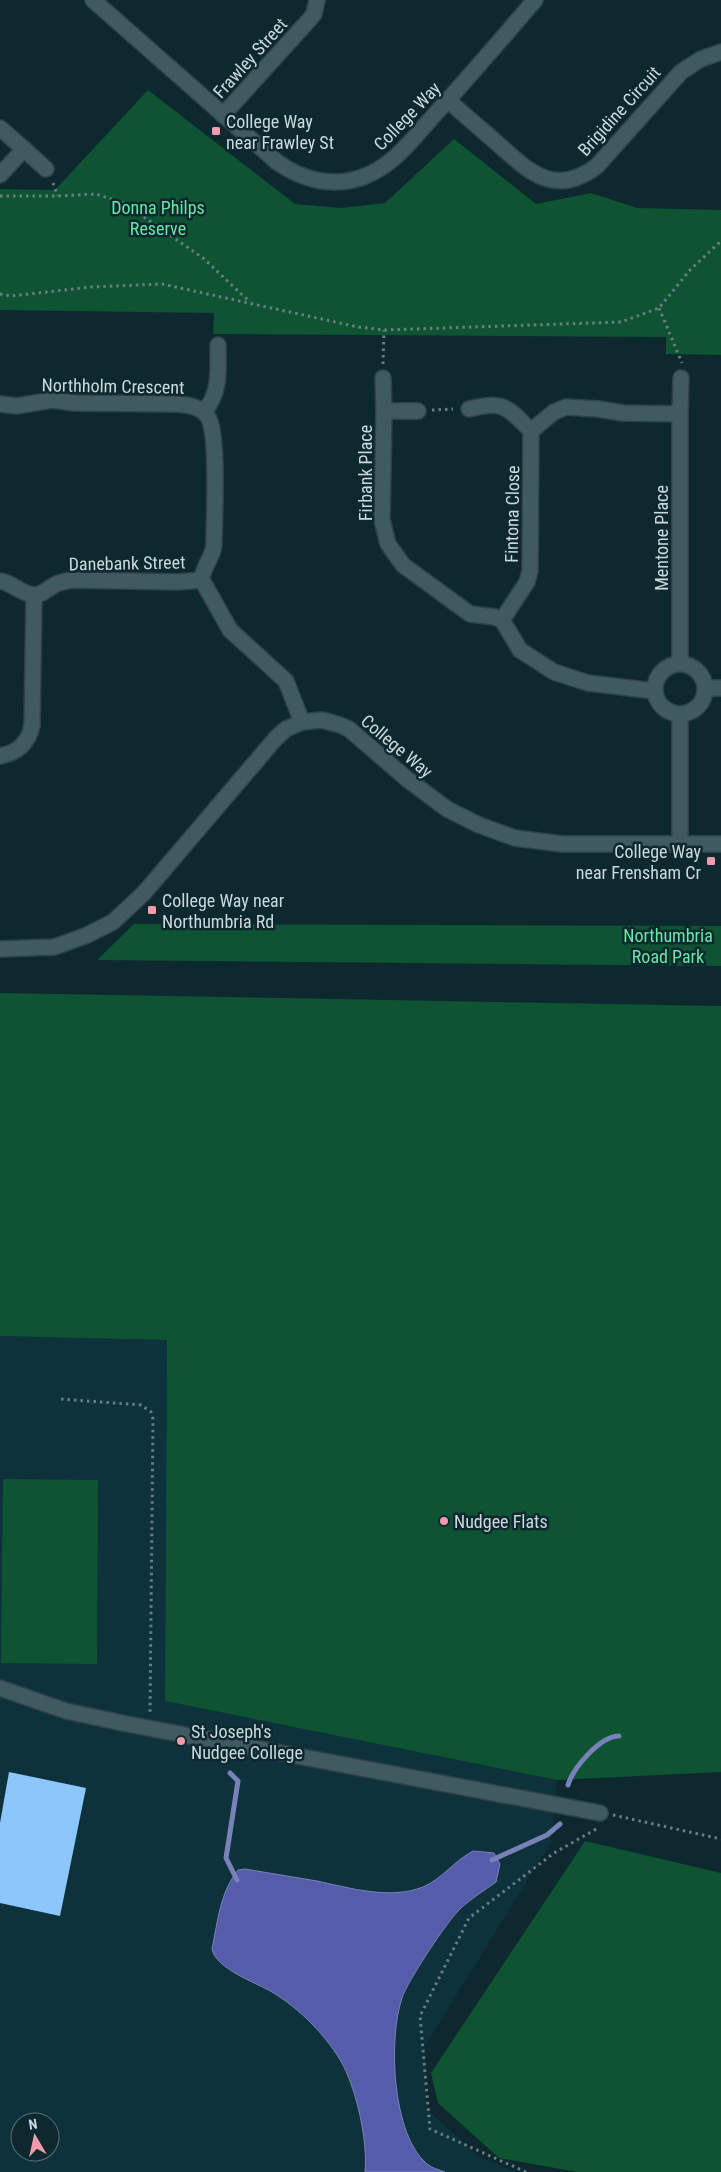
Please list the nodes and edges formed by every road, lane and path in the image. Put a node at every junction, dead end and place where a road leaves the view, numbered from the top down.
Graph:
1 (93, 0) edge
2 (317, 0) edge
3 (535, 0) edge
4 (721, 52) edge
5 (448, 100) junction
6 (223, 115) junction
7 (0, 128) edge
8 (24, 149) junction
9 (46, 169) dead end
10 (0, 175) edge
11 (0, 196) edge
12 (721, 241) edge
13 (0, 294) edge
14 (251, 302) junction
15 (659, 308) junction
16 (384, 330) junction
17 (218, 345) dead end
18 (383, 378) joint
19 (681, 378) joint
20 (0, 404) edge
21 (469, 409) joint
22 (384, 410) junction
23 (418, 411) joint
24 (204, 412) junction
25 (680, 414) junction
26 (531, 431) junction
27 (202, 580) junction
28 (0, 581) edge
29 (34, 595) junction
30 (502, 620) junction
31 (680, 663) junction
32 (705, 688) junction
33 (721, 688) edge
34 (654, 691) junction
35 (680, 714) junction
36 (302, 722) junction
37 (0, 756) edge
38 (680, 844) junction
39 (721, 844) edge
40 (0, 949) edge
41 (61, 1399) dead end
42 (0, 1688) edge
43 (147, 1728) junction
44 (618, 1817) junction
45 (604, 1820) junction
46 (721, 1839) edge
47 (526, 2172) edge

1 - 6 street, College Way
2 - 6 street, Frawley Street
3 - 5 street, College Way
4 - 5 street, Brigidine Circuit
5 - 6 street, College Way
7 - 8 street
8 - 9 street
8 - 10 street
11 - 14 path
12 - 15 path
13 - 14 path
14 - 16 path
15 - 16 path
15 - 19 path
16 - 18 path
17 - 24 street
18 - 22 street, Firbank Place
19 - 25 street, Mentone Place
20 - 24 street, Northholm Crescent
21 - 23 path
21 - 26 street
22 - 23 street, Firbank Place
22 - 30 street, Firbank Place
24 - 27 street, Northholm Crescent
25 - 26 street
25 - 31 street, Mentone Place
26 - 30 street, Fintona Close
27 - 29 street, Danebank Street
27 - 36 street
28 - 29 street
29 - 37 street
30 - 34 street
31 - 32 street
31 - 34 street
32 - 33 street
32 - 35 street
34 - 35 street
35 - 38 street
36 - 38 street, College Way
36 - 40 street, College Way
38 - 39 street, College Way
41 - 43 path
42 - 43 street
43 - 45 street
44 - 45 path
44 - 45 path
44 - 46 path
45 - 47 path

